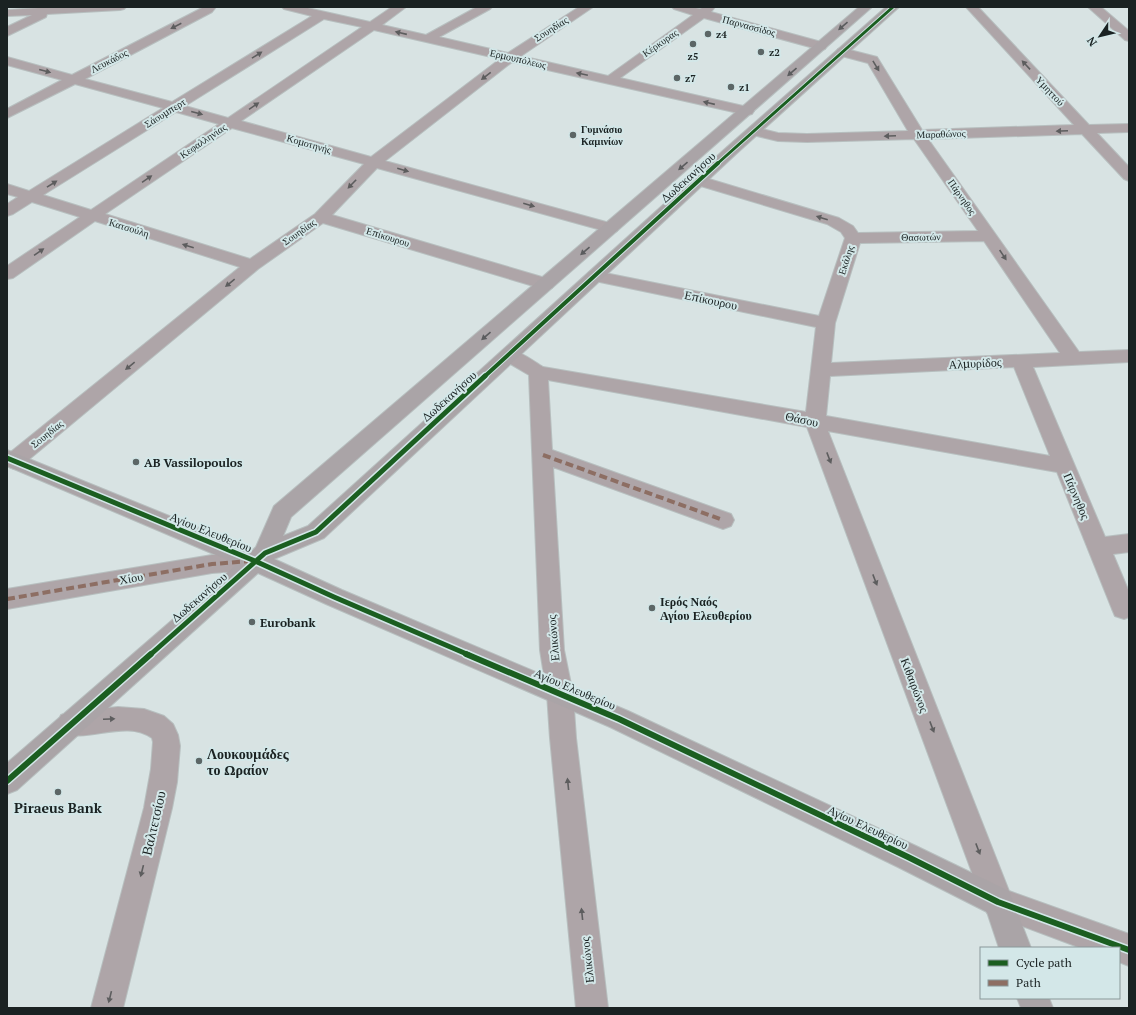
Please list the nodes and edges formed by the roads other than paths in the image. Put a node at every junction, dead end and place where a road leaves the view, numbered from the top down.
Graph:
1 (120, 7) edge
2 (210, 7) edge
3 (288, 7) edge
4 (400, 7) edge
5 (486, 7) edge
6 (587, 7) edge
7 (678, 7) edge
8 (866, 7) edge
9 (893, 7) edge
10 (972, 7) edge
11 (1094, 7) edge
12 (707, 10) edge
13 (52, 11) junction
14 (7, 13) edge
15 (322, 15) junction
16 (372, 26) junction
17 (7, 32) edge
18 (1129, 37) edge
19 (427, 39) junction
20 (821, 46) junction
21 (842, 52) junction
22 (509, 58) junction
23 (7, 61) edge
24 (73, 79) junction
25 (610, 80) junction
26 (174, 107) junction
27 (747, 111) junction
28 (7, 114) edge
29 (231, 122) junction
30 (1129, 128) edge
31 (1087, 130) junction
32 (754, 131) junction
33 (918, 135) junction
34 (374, 162) junction
35 (1129, 176) edge
36 (699, 181) junction
37 (7, 189) edge
38 (31, 197) junction
39 (7, 211) edge
40 (92, 216) junction
41 (321, 217) junction
42 (611, 228) junction
43 (989, 236) junction
44 (853, 238) junction
45 (252, 265) junction
46 (7, 274) edge
47 (595, 276) junction
48 (546, 284) junction
49 (826, 323) junction
50 (509, 355) junction
51 (1129, 356) edge
52 (1073, 358) junction
53 (1021, 361) junction
54 (822, 370) junction
55 (538, 372) junction
56 (815, 422) junction
57 (543, 455) junction
58 (10, 460) edge
59 (1065, 466) junction
60 (723, 520) dead end
61 (1129, 543) edge
62 (1099, 547) junction
63 (260, 557) junction
64 (7, 598) edge
65 (1124, 609) dead end
66 (560, 694) junction
67 (70, 724) junction
68 (7, 781) edge
69 (998, 902) junction
70 (1015, 947) edge
71 (1129, 950) edge
72 (107, 1008) edge
73 (592, 1008) edge

1 - 13 street
2 -> 24 street, Λευκάδος
3 - 15 street, Ερμουπόλεως
4 - 16 street, Κεφαλληνίας
5 - 19 street
6 - 22 street, Σουηδίας
7 - 12 street, Παρνασσίδος
8 -> 20 street, Δωδεκανήσου
9 - 21 street, Δωδεκανήσου
31 -> 10 street, Υμηττού
11 - 18 street
12 - 20 street, Παρνασσίδος
12 - 25 street, Κέρκυρας
13 - 14 street
13 - 17 street
15 - 16 street, Ερμουπόλεως
26 -> 15 street, Σάουμπερτ
19 -> 16 street, Ερμουπόλεως
29 -> 16 street, Κεφαλληνίας
19 - 22 street, Ερμουπόλεως
20 -> 27 street, Δωδεκανήσου
21 - 32 street, Δωδεκανήσου
21 -> 33 street, Πάρνηθος
25 -> 22 street, Ερμουπόλεως
22 -> 34 street, Σουηδίας
23 -> 24 street, Κομοτηνής
24 - 26 street, Κομοτηνής
24 - 28 street, Λευκάδος
27 -> 25 street, Ερμουπόλεως
26 -> 29 street, Κομοτηνής
38 -> 26 street, Σάουμπερτ
27 -> 42 street, Δωδεκανήσου
29 - 34 street, Κομοτηνής
40 -> 29 street, Κεφαλληνίας
30 - 31 street, Μαραθώνος
31 -> 33 street, Μαραθώνος
31 - 35 street, Υμηττού
33 -> 32 street, Μαραθώνος
32 - 36 street, Δωδεκανήσου
33 - 43 street, Πάρνηθος
34 -> 41 street, Σουηδίας
34 -> 42 street, Κομοτηνής
44 -> 36 street, Εκάλης
36 - 47 street, Δωδεκανήσου
37 - 38 street, Κατσούλη
38 - 39 street, Σάουμπερτ
38 - 40 street, Κατσούλη
45 -> 40 street, Κατσούλη
46 -> 40 street, Κεφαλληνίας
41 - 45 street, Σουηδίας
41 - 48 street, Επίκουρου
42 -> 48 street, Δωδεκανήσου
43 - 44 street, Θασωτών
43 -> 52 street, Πάρνηθος
44 - 49 street, Εκάλης
45 -> 58 street, Σουηδίας
47 - 49 street, Επίκουρου
47 - 50 street, Δωδεκανήσου
48 -> 63 street, Δωδεκανήσου
49 - 54 street, Εκάλης
50 - 55 street
50 - 63 street, Δωδεκανήσου
51 - 52 street, Αλμυρίδος
52 - 53 street, Αλμυρίδος
53 - 54 street, Αλμυρίδος
53 - 59 street, Πάρνηθος
54 - 56 street, Εκάλης
55 - 56 street, Θάσου
55 - 57 street, Ελικώνος
56 - 59 street, Θάσου
56 -> 69 street, Κιθαιρώνος
57 - 60 street
57 - 66 street, Ελικώνος
58 - 63 street, Αγίου Ελευθερίου
59 - 62 street, Πάρνηθος
61 - 62 street
62 - 65 street, Πάρνηθος
63 - 64 street, Χίου
63 - 66 street, Αγίου Ελευθερίου
63 - 67 street, Δωδεκανήσου
66 - 69 street, Αγίου Ελευθερίου
73 -> 66 street, Ελικώνος
67 - 68 street, Δωδεκανήσου
67 -> 72 street, Βαλτετσίου
69 - 70 street, Κιθαιρώνος
69 - 71 street, Αγίου Ελευθερίου

